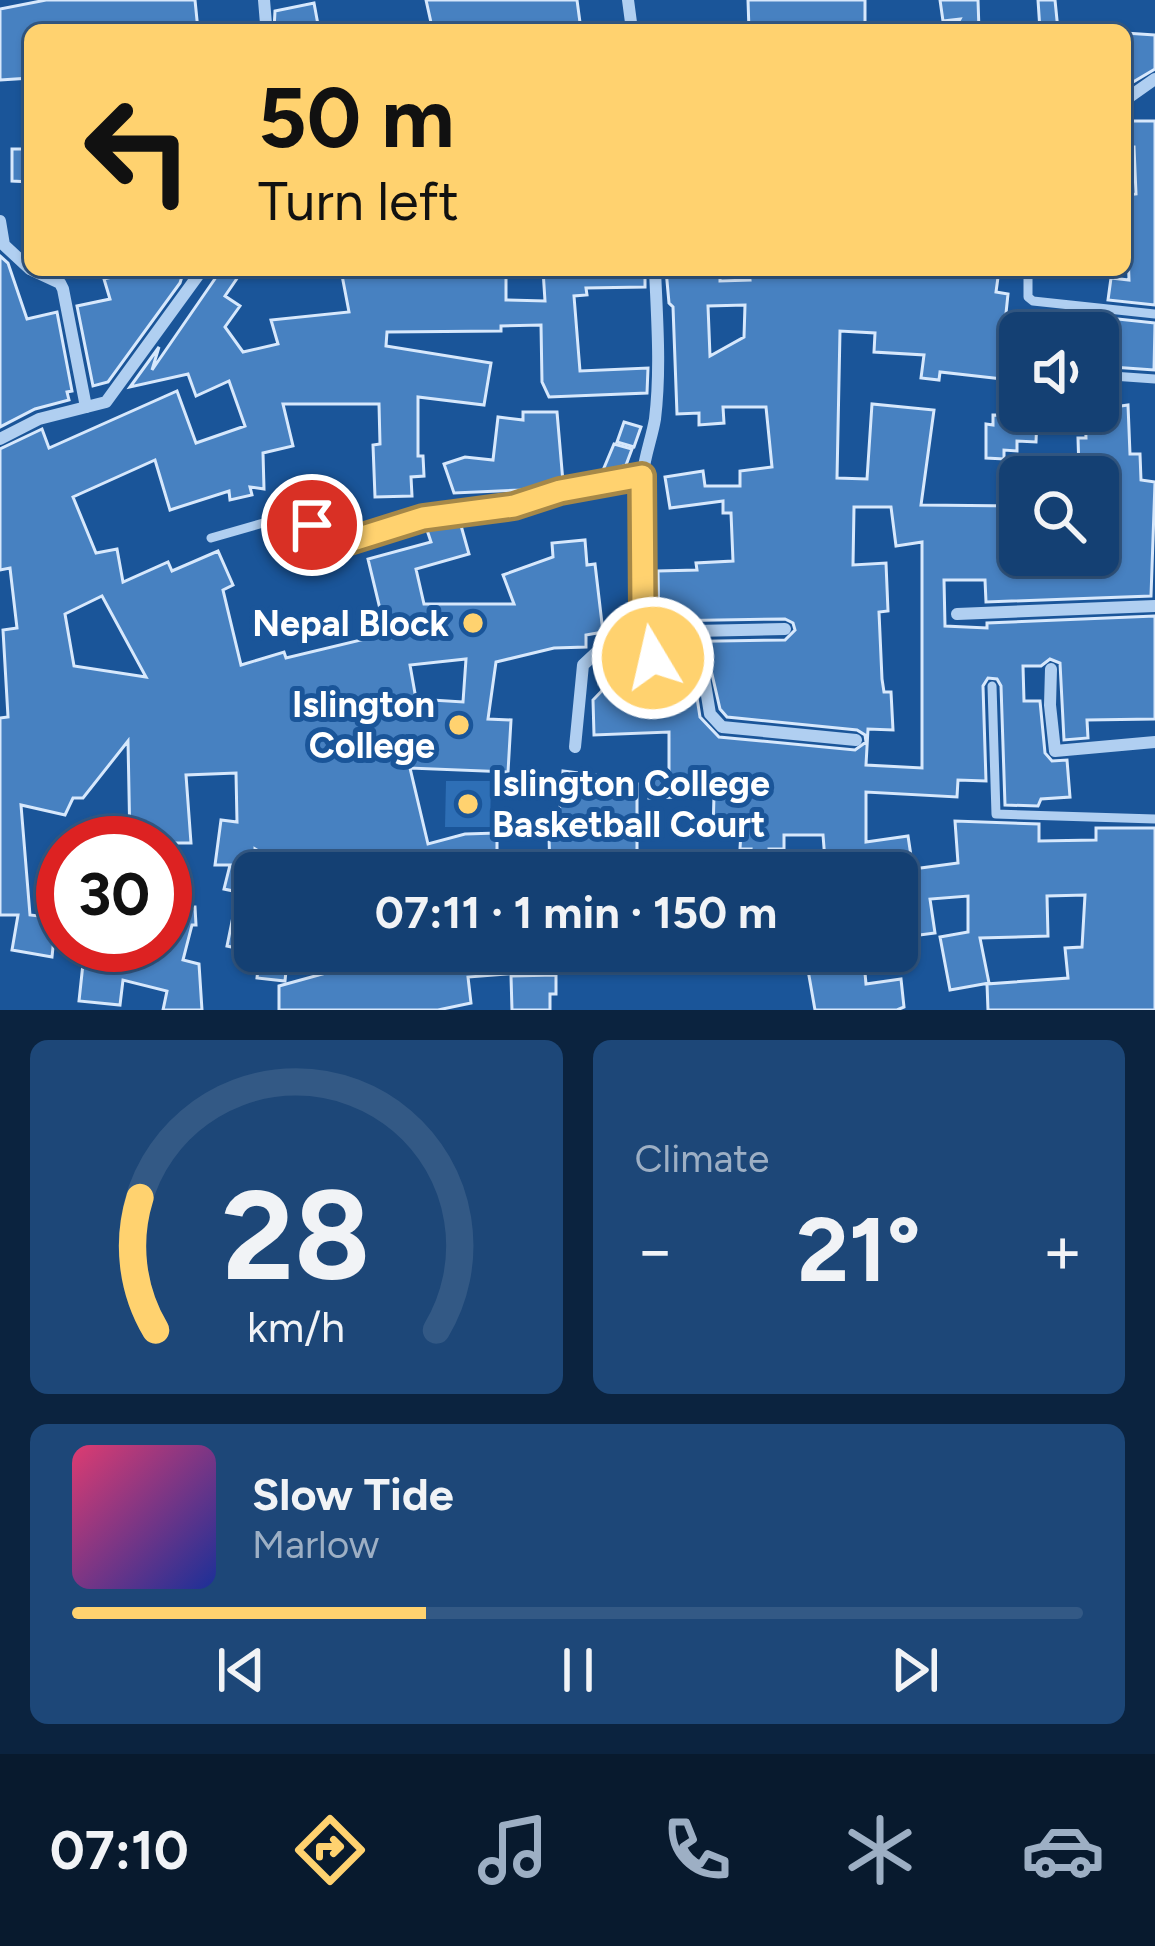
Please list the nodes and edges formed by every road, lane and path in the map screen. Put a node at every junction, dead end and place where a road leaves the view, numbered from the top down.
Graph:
1 (0, 221) edge
2 (24, 263) edge
3 (45, 276) edge
4 (198, 276) edge
5 (655, 276) edge
6 (1028, 276) edge
7 (1155, 314) edge
8 (1119, 377) edge
9 (1155, 380) edge
10 (86, 407) junction
11 (0, 439) edge
12 (642, 476) junction
13 (211, 538) dead end
14 (1155, 606) edge
15 (643, 609) junction
16 (957, 614) dead end
17 (784, 629) dead end
18 (648, 632) junction
19 (1051, 669) dead end
20 (992, 686) dead end
21 (856, 740) dead end
22 (1155, 742) edge
23 (575, 747) dead end
24 (1155, 819) edge

1 - 2 street
3 - 10 street
4 - 10 street
5 - 12 street
6 - 7 lane
8 - 9 lane
10 - 11 street
12 - 13 lane
12 - 15 street
14 - 16 street
15 - 18 street
15 - 23 street
17 - 18 street
18 - 21 street
19 - 22 street
20 - 24 lane

